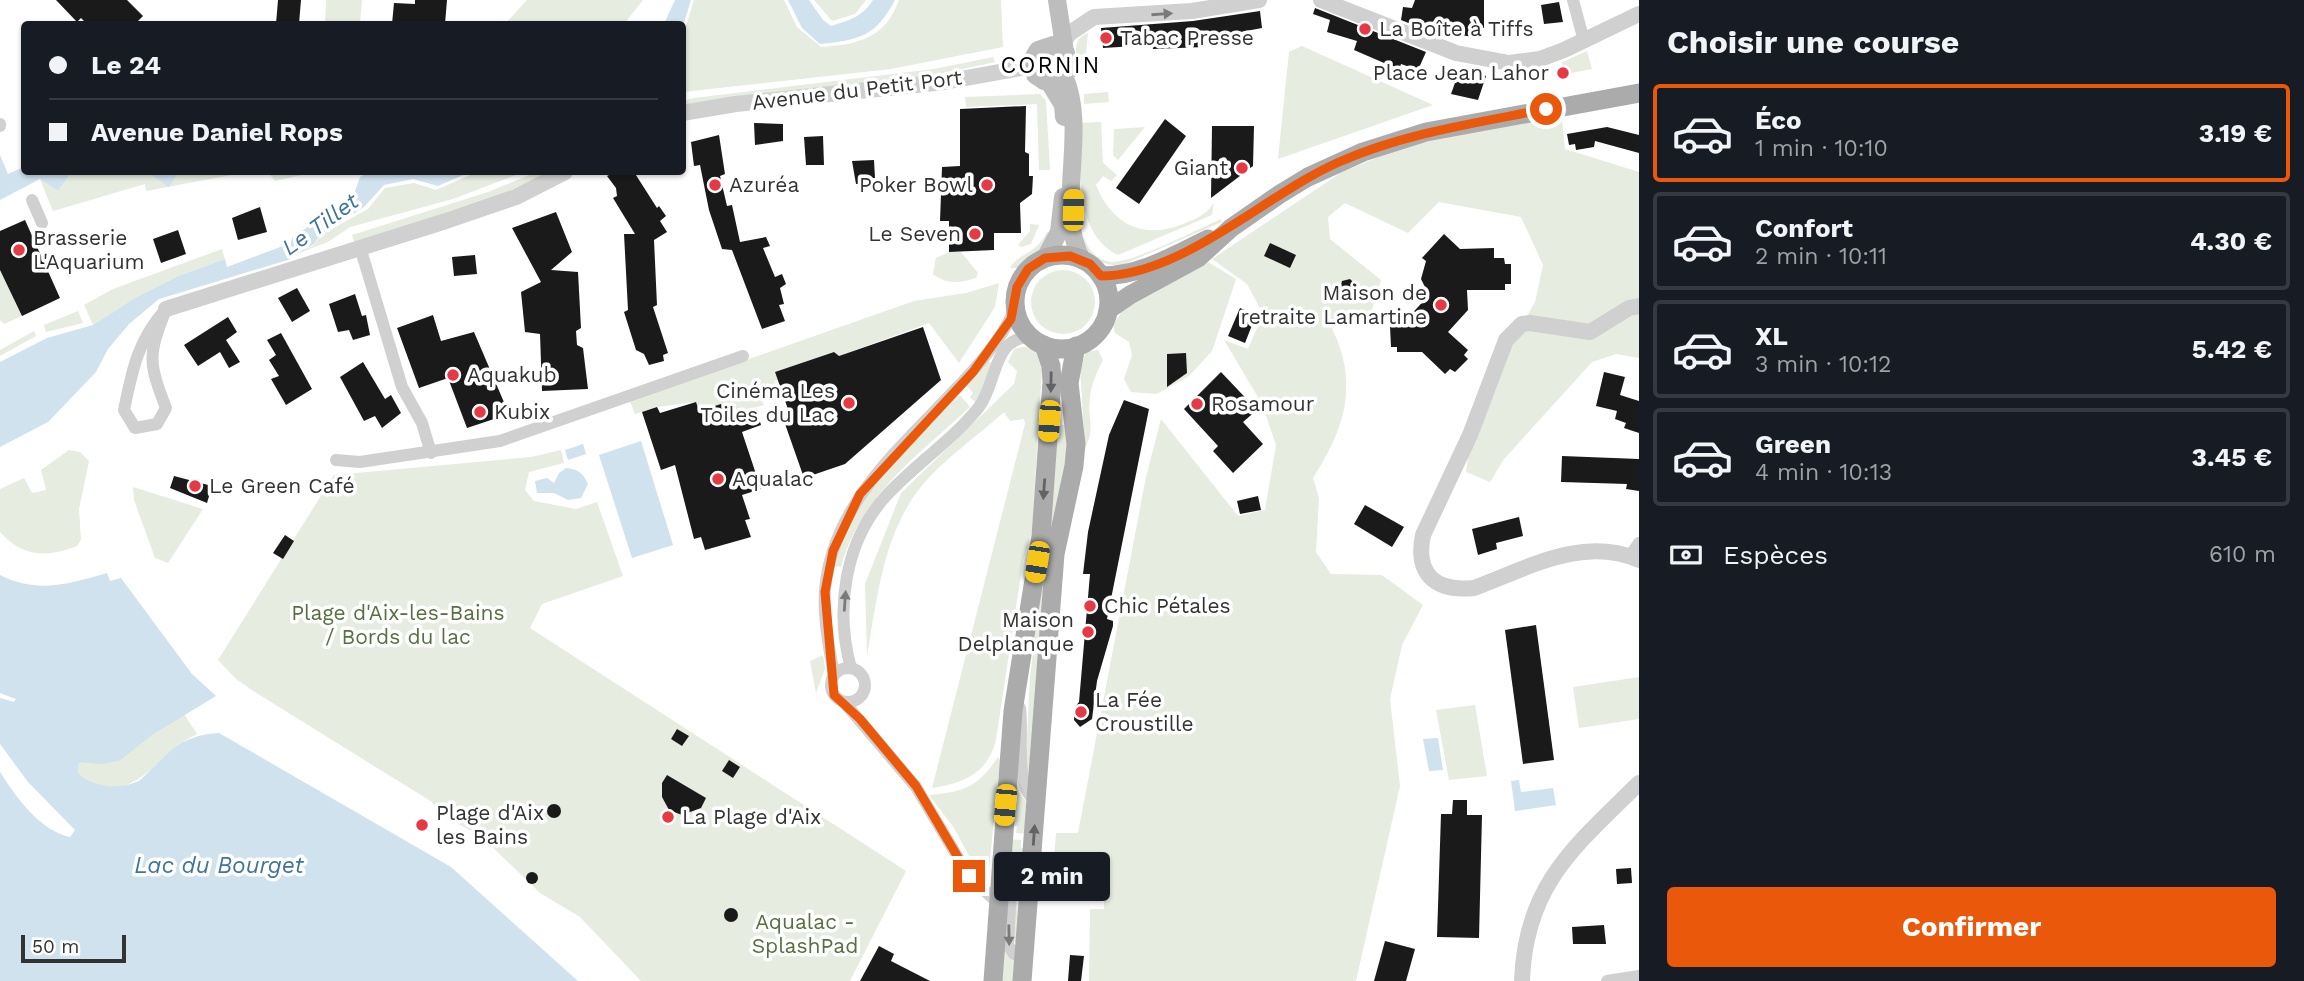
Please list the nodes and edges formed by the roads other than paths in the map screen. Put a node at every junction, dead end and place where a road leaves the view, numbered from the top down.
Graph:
1 (1259, 0) edge
2 (1321, 0) edge
3 (1573, 0) edge
4 (1058, 8) edge
5 (1639, 14) edge
6 (1584, 41) junction
7 (1042, 47) junction
8 (1064, 48) junction
9 (1032, 66) junction
10 (1057, 79) junction
11 (1638, 92) edge
12 (686, 112) edge
13 (559, 175) edge
14 (32, 201) dead end
15 (42, 223) dead end
16 (1231, 228) junction
17 (360, 247) junction
18 (1045, 258) junction
19 (1082, 260) junction
20 (1101, 276) junction
21 (1639, 306) edge
22 (1015, 308) junction
23 (166, 309) junction
24 (1108, 310) junction
25 (1038, 341) junction
26 (1076, 346) junction
27 (743, 356) dead end
28 (431, 453) junction
29 (336, 460) dead end
30 (1636, 553) edge
31 (851, 668) junction
32 (834, 674) junction
33 (1017, 690) junction
34 (844, 702) junction
35 (1639, 783) edge
36 (1036, 801) junction
37 (1000, 857) junction
38 (998, 902) junction
39 (1024, 959) junction
40 (1639, 976) edge
41 (993, 981) edge
42 (1023, 981) edge
43 (1522, 981) edge
44 (1607, 981) edge

8 -> 1 street
2 - 6 street
3 - 6 street
4 - 7 main road
4 - 8 main road
5 - 6 street
7 - 8 main road
7 - 9 main road
8 - 10 main road
9 - 10 main road
9 - 12 street, Avenue du Petit Port
10 - 18 main road
10 - 19 main road
11 - 16 main road
13 - 17 street
14 - 15 street
16 - 20 main road
16 - 24 main road
17 - 23 street
17 - 28 street
18 - 19 main road
18 - 22 main road
19 - 20 main road
20 - 24 main road
21 - 30 street
22 - 25 main road
22 - 32 street
23 - 23 street
24 - 26 main road
25 - 26 main road
31 -> 25 street
25 -> 33 main road
26 - 36 main road
27 - 28 street
28 - 29 street
31 - 32 street
31 - 34 street
32 - 34 street
33 - 36 street
33 - 37 main road
34 - 38 street
35 - 43 street
39 -> 36 main road
37 - 38 main road
37 -> 39 street
38 - 41 main road
39 - 42 main road
40 - 44 street

